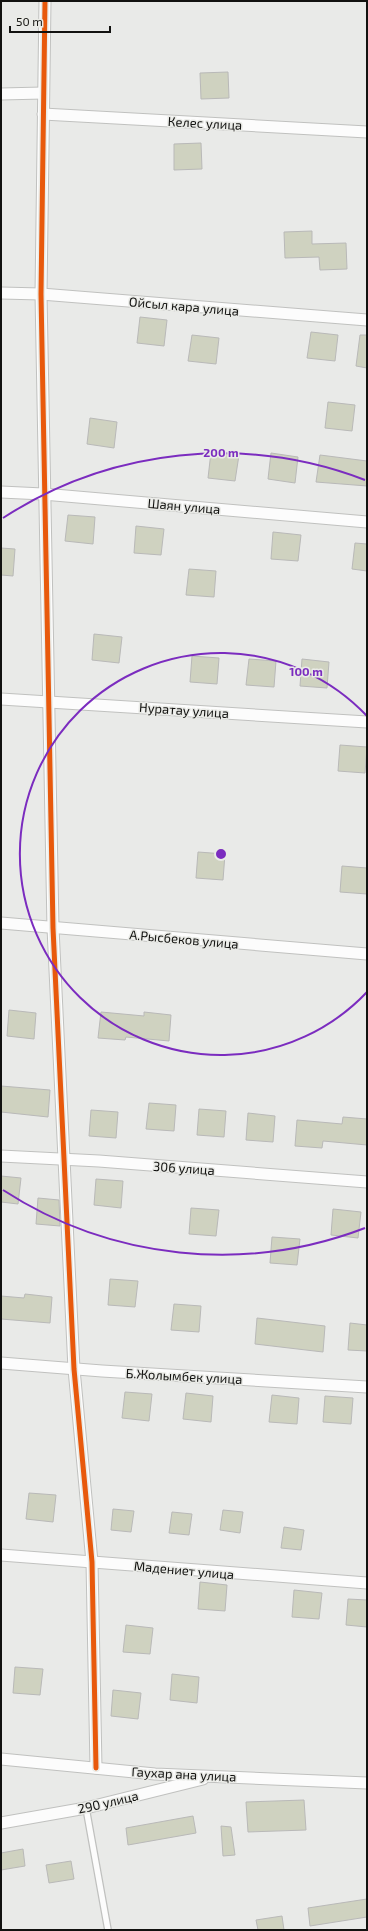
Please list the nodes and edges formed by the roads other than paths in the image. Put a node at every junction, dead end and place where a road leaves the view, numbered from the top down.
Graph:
1 (45, 1) edge
2 (43, 93) junction
3 (1, 94) edge
4 (43, 114) junction
5 (367, 132) edge
6 (1, 293) edge
7 (41, 294) junction
8 (367, 320) edge
9 (1, 492) edge
10 (43, 494) junction
11 (367, 522) edge
12 (1, 699) edge
13 (49, 702) junction
14 (367, 722) edge
15 (1, 923) edge
16 (53, 928) junction
17 (367, 954) edge
18 (1, 1156) edge
19 (65, 1160) junction
20 (367, 1182) edge
21 (1, 1363) edge
22 (74, 1369) junction
23 (367, 1387) edge
24 (1, 1555) edge
25 (92, 1562) junction
26 (367, 1583) edge
27 (1, 1759) edge
28 (96, 1768) junction
29 (215, 1776) junction
30 (367, 1783) edge
31 (86, 1808) junction
32 (1, 1823) edge
33 (108, 1930) edge

1 - 2 street
2 - 3 street
2 - 4 street
4 - 5 street, Келес улица
4 - 7 street
6 - 7 street, Ойсыл кара улица
7 - 8 street, Ойсыл кара улица
7 - 10 street
9 - 10 street, Шаян улица
10 - 11 street, Шаян улица
10 - 13 street
12 - 13 street, Нуратау улица
13 - 14 street, Нуратау улица
13 - 16 street
15 - 16 street, А.Рысбеков улица
16 - 17 street, А.Рысбеков улица
16 - 19 street
18 - 19 street, 306 улица
19 - 20 street, 306 улица
19 - 22 street
21 - 22 street, Б.Жолымбек улица
22 - 23 street, Б.Жолымбек улица
22 - 25 street
24 - 25 street, Мадениет улица
25 - 26 street, Мадениет улица
25 - 28 street
27 - 28 street, Гаухар ана улица
28 - 29 street, Гаухар ана улица
29 - 30 street, Гаухар ана улица
29 - 31 street, 290 улица
31 - 32 street, 290 улица
31 - 33 lane

